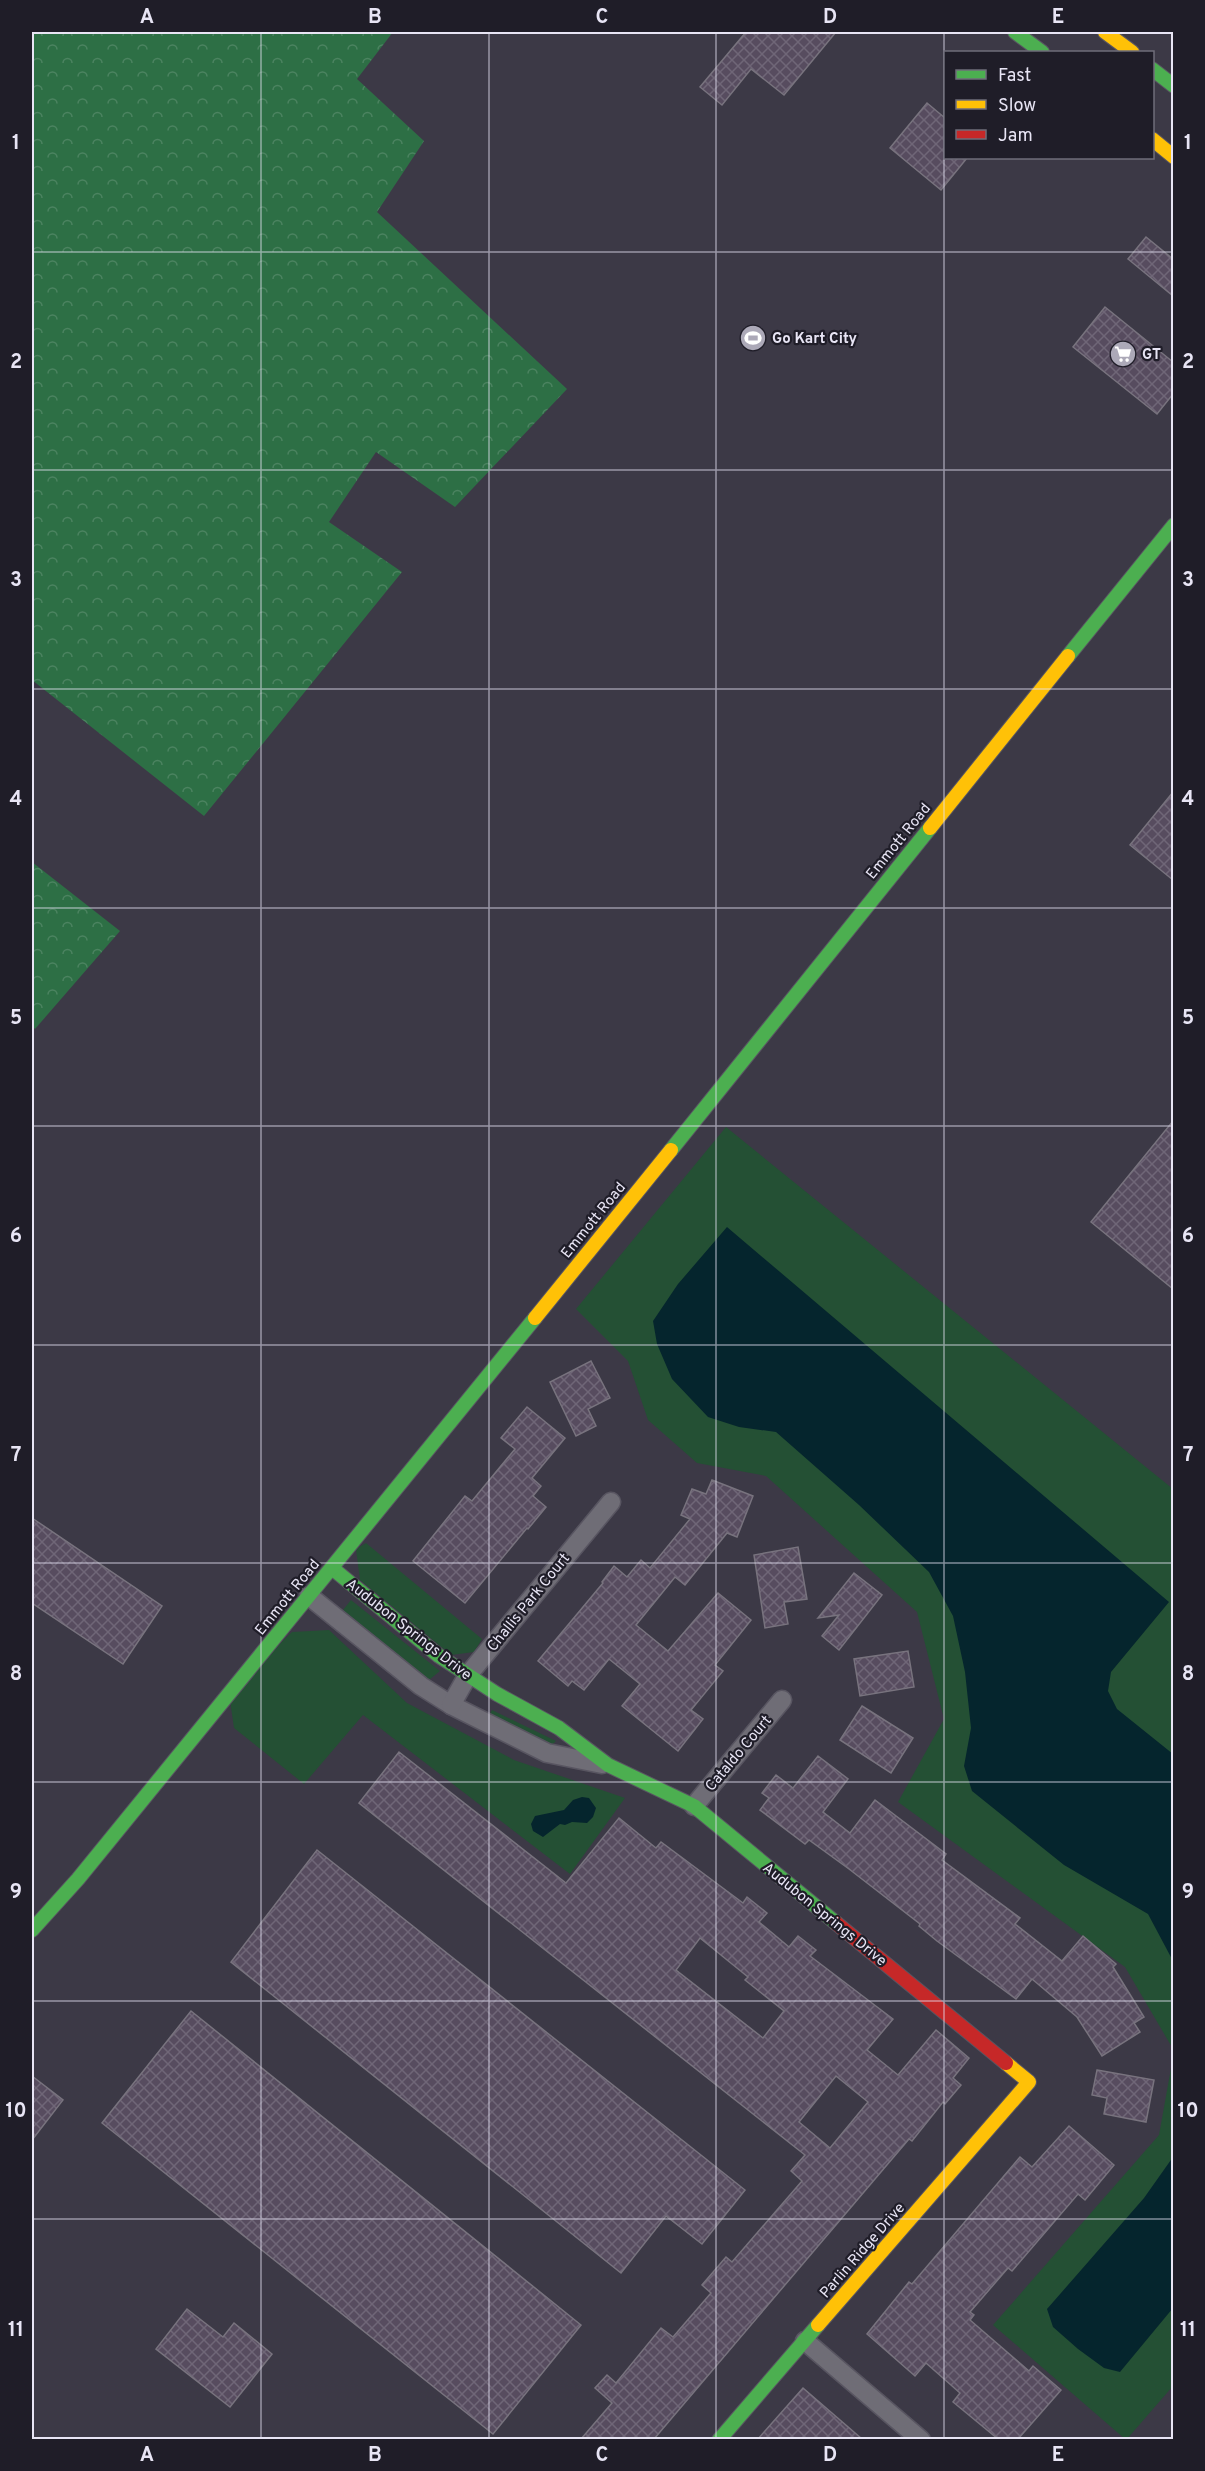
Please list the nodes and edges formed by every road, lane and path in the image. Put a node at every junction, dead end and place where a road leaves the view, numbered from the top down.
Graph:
1 (1015, 32) edge
2 (1105, 32) edge
3 (1041, 51) edge
4 (1131, 51) edge
5 (1154, 71) edge
6 (1173, 86) edge
7 (1154, 142) edge
8 (1173, 157) edge
9 (1173, 525) edge
10 (610, 1502) dead end
11 (332, 1568) junction
12 (309, 1596) junction
13 (468, 1675) junction
14 (782, 1700) dead end
15 (451, 1705) junction
16 (608, 1765) junction
17 (694, 1806) junction
18 (32, 1930) edge
19 (1029, 2082) joint
20 (805, 2341) junction
21 (719, 2439) edge
22 (921, 2439) edge

1 - 3 street
2 - 4 street
5 - 6 street
7 - 8 street
9 - 11 street, Emmott Road
10 - 13 street, Challis Park Court
11 - 12 street, Emmott Road
11 - 13 street, Audubon Springs Drive
12 - 15 street, Audubon Springs Drive
12 - 18 street, Emmott Road
13 - 15 street, Challis Park Court
13 - 16 street, Audubon Springs Drive
14 - 17 street, Cataldo Court
15 - 16 street, Audubon Springs Drive
16 - 17 street, Audubon Springs Drive
17 - 19 street, Audubon Springs Drive
19 - 20 street, Parlin Ridge Drive
20 - 21 street, Parlin Ridge Drive
20 - 22 street

